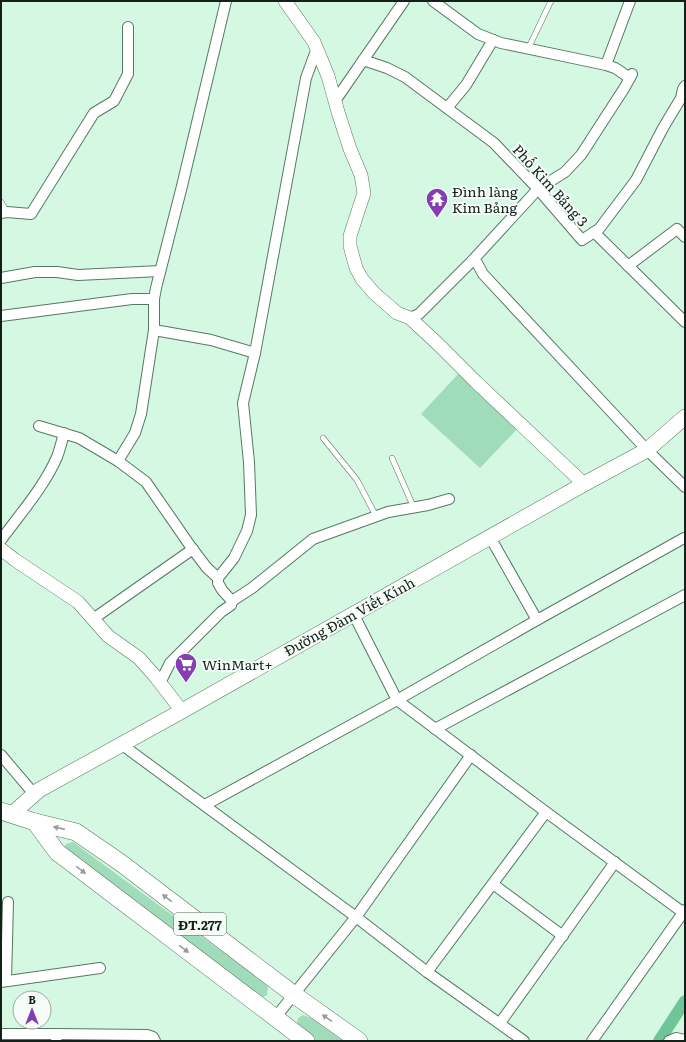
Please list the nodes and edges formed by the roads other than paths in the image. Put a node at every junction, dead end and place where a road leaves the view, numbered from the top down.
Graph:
1 (226, 1) edge
2 (285, 1) edge
3 (404, 1) edge
4 (433, 1) edge
5 (551, 1) edge
6 (630, 1) edge
7 (128, 26) dead end
8 (493, 40) junction
9 (317, 48) junction
10 (528, 49) junction
11 (363, 60) junction
12 (606, 65) junction
13 (684, 93) edge
14 (335, 101) junction
15 (447, 108) junction
16 (538, 189) junction
17 (1, 202) edge
18 (4, 213) edge
19 (594, 232) junction
20 (685, 237) edge
21 (472, 261) junction
22 (628, 266) junction
23 (160, 271) junction
24 (1, 278) edge
25 (154, 299) junction
26 (1, 316) edge
27 (410, 318) junction
28 (685, 322) edge
29 (154, 330) junction
30 (254, 353) junction
31 (685, 417) edge
32 (39, 426) dead end
33 (64, 433) junction
34 (323, 438) dead end
35 (647, 450) junction
36 (392, 458) dead end
37 (118, 461) junction
38 (584, 484) junction
39 (684, 486) edge
40 (449, 498) dead end
41 (414, 508) junction
42 (376, 516) junction
43 (490, 537) junction
44 (685, 538) edge
45 (1, 540) edge
46 (1, 549) edge
47 (192, 549) junction
48 (218, 578) junction
49 (685, 595) edge
50 (232, 601) junction
51 (353, 613) junction
52 (93, 619) junction
53 (536, 620) junction
54 (160, 683) junction
55 (397, 700) junction
56 (182, 711) junction
57 (435, 729) junction
58 (121, 744) junction
59 (1, 755) edge
60 (471, 755) junction
61 (34, 794) junction
62 (204, 805) junction
63 (7, 812) edge
64 (546, 812) junction
65 (35, 822) junction
66 (614, 862) junction
67 (493, 884) junction
68 (8, 902) dead end
69 (685, 913) edge
70 (356, 917) junction
71 (562, 936) junction
72 (100, 968) dead end
73 (427, 972) junction
74 (4, 982) edge
75 (293, 994) junction
76 (275, 1018) junction
77 (500, 1024) junction
78 (1, 1034) edge
79 (56, 1037) edge
80 (685, 1040) edge
81 (155, 1041) edge
82 (306, 1041) edge
83 (359, 1041) edge
84 (524, 1041) edge
85 (592, 1041) edge
86 (669, 1041) edge

1 - 23 street
2 - 9 street
3 - 11 street
4 - 8 street
5 - 10 lane
6 - 12 street
7 - 18 street
8 - 10 street
8 - 15 street
9 - 14 street
9 - 30 street
10 - 12 street
11 - 14 street
11 - 15 street, Phố Kim Bảng 3
12 - 16 street
13 - 19 street, Phố Kim Bảng 3
14 - 27 street
15 - 16 street, Phố Kim Bảng 3
16 - 19 street, Phố Kim Bảng 3
16 - 21 street
17 - 18 lane
19 - 22 street
20 - 22 street
21 - 27 street
21 - 35 street
22 - 28 street
23 - 24 street
23 - 25 street
25 - 26 street
25 - 29 street
27 - 38 street
29 - 30 street
29 - 37 street
30 - 48 street
31 - 35 main road, Đường Đàm Viết Kính
32 - 33 street
33 - 37 street
33 - 45 street
34 - 42 lane
35 - 38 main road, Đường Đàm Viết Kính
35 - 39 street
36 - 41 lane
37 - 47 street
38 - 43 main road, Đường Đàm Viết Kính
40 - 41 street
41 - 42 street
42 - 50 street
43 - 51 main road, Đường Đàm Viết Kính
43 - 53 street
44 - 53 street
46 - 52 street
47 - 48 street
47 - 52 street
48 - 50 street
49 - 57 street
50 - 54 street
51 - 55 street
51 - 56 main road, Đường Đàm Viết Kính
52 - 54 street
53 - 55 street
54 - 56 street
55 - 57 street
55 - 62 street
56 - 58 main road, Đường Đàm Viết Kính
57 - 60 street
58 - 61 main road, Đường Đàm Viết Kính
58 - 62 street
59 - 61 street
60 - 64 street
60 - 70 street
61 - 63 main road, Đường Đàm Viết Kính
62 - 70 street
63 - 65 main road, ĐT.277
64 - 66 street
64 - 67 street
75 -> 65 main road, ĐT.277
65 -> 76 main road, ĐT.277
66 - 69 street
66 - 71 street
67 - 71 street
67 - 73 street
68 - 74 street
69 - 85 street
70 - 73 street
70 - 75 street
71 - 77 street
72 - 74 street
73 - 77 street
75 - 76 street
83 -> 75 main road, ĐT.277
76 - 82 main road, ĐT.277
77 - 84 street
78 - 79 street
79 - 81 street
80 - 86 street

